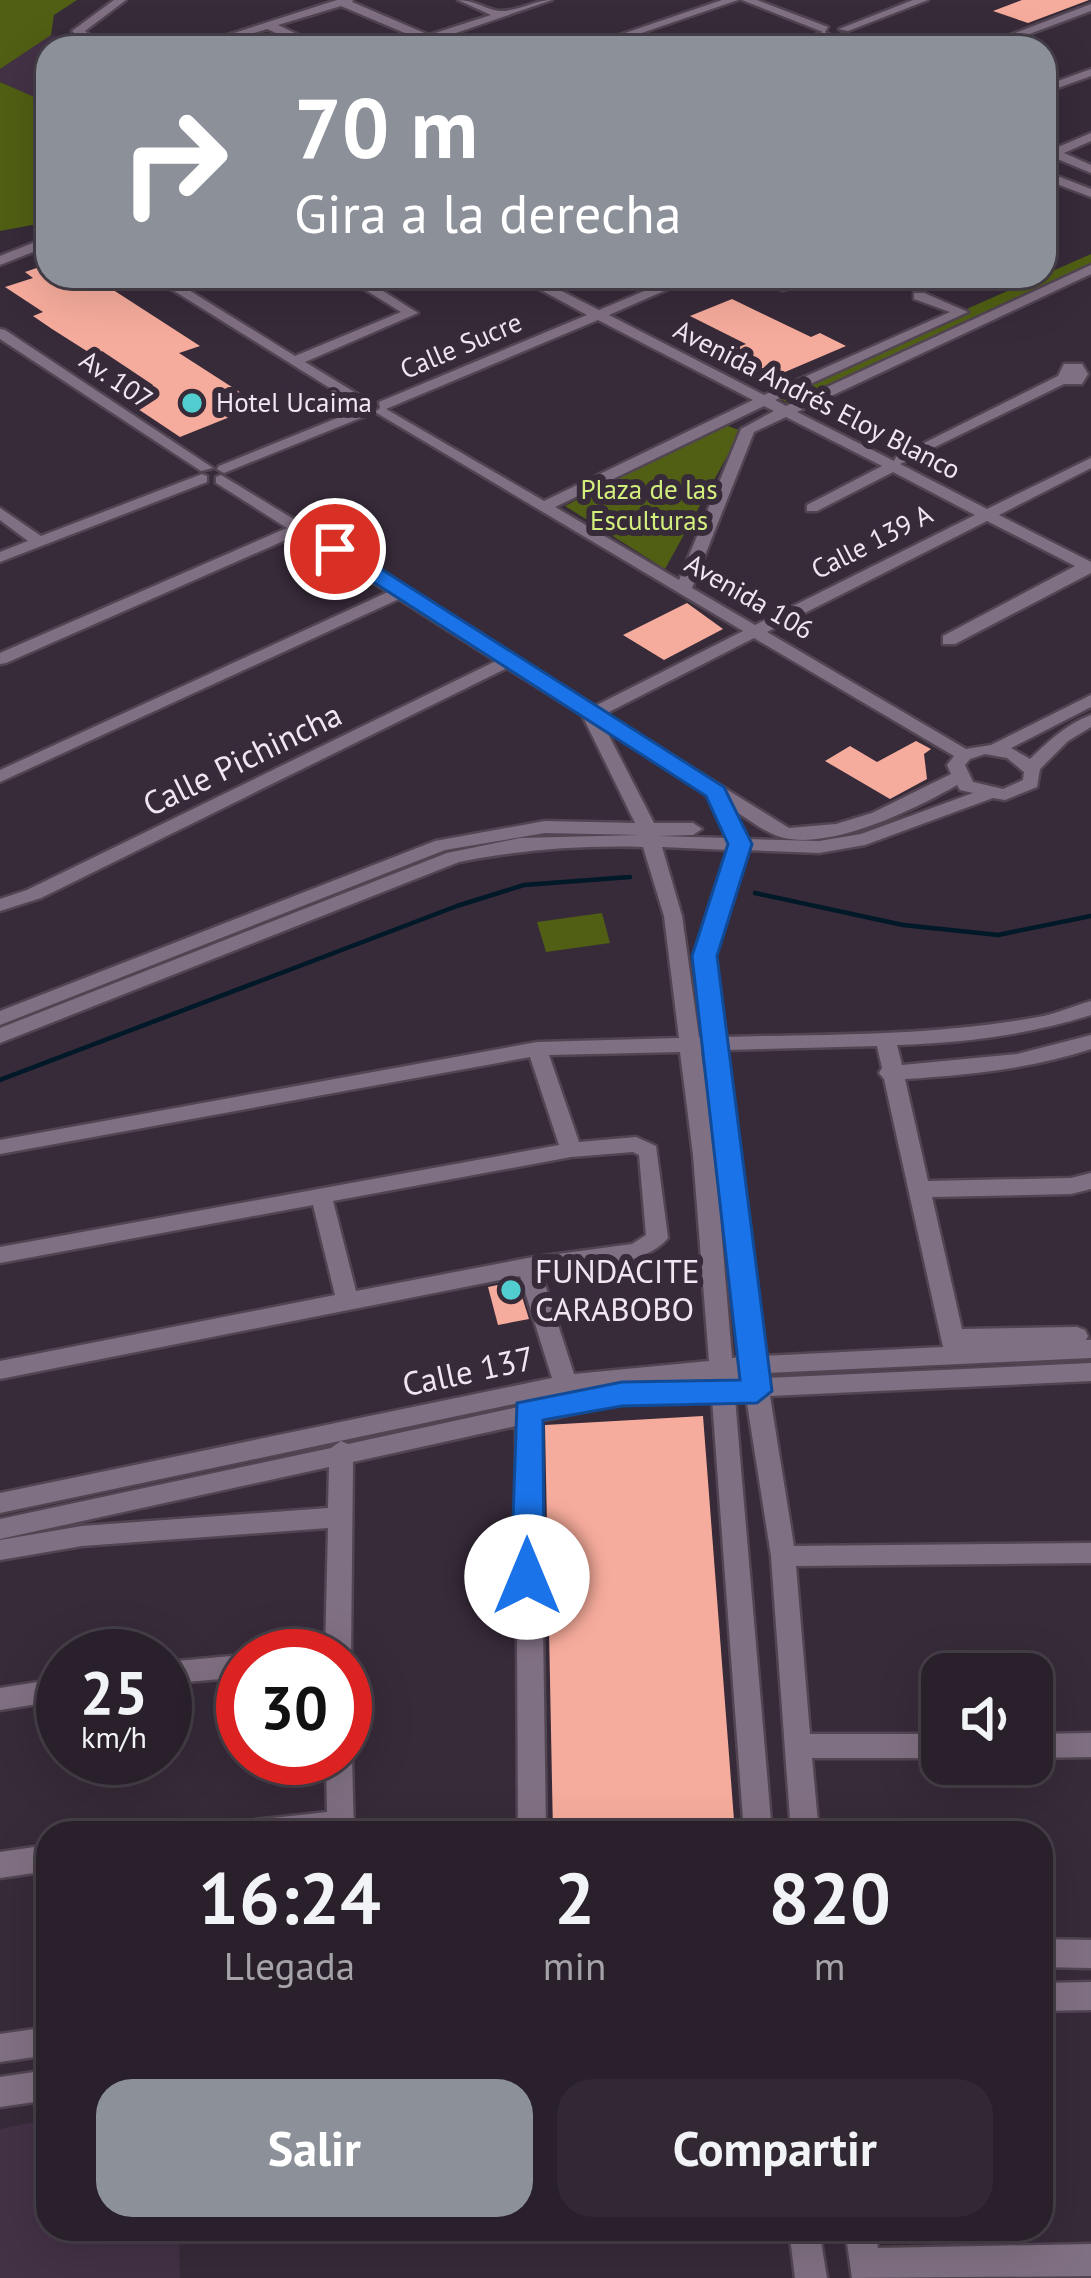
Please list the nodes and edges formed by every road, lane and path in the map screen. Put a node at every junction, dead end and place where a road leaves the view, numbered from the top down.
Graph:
1 (104, 0) edge
2 (121, 0) edge
3 (463, 0) edge
4 (547, 0) edge
5 (733, 0) edge
6 (747, 0) edge
7 (923, 0) edge
8 (345, 1) edge
9 (1091, 7) edge
10 (500, 15) junction
11 (268, 25) junction
12 (824, 32) junction
13 (844, 33) junction
14 (65, 36) edge
15 (83, 36) edge
16 (232, 36) edge
17 (293, 36) edge
18 (422, 36) edge
19 (438, 36) edge
20 (624, 36) edge
21 (815, 36) edge
22 (851, 36) edge
23 (1014, 36) edge
24 (1091, 72) edge
25 (1056, 85) edge
26 (1091, 137) edge
27 (1056, 152) edge
28 (1056, 158) edge
29 (1091, 169) edge
30 (1056, 180) edge
31 (1091, 193) edge
32 (36, 240) edge
33 (36, 243) edge
34 (0, 248) edge
35 (1091, 254) edge
36 (0, 261) edge
37 (1091, 269) edge
38 (1056, 270) edge
39 (1056, 285) edge
40 (177, 288) edge
41 (369, 288) edge
42 (549, 288) edge
43 (564, 288) edge
44 (662, 288) edge
45 (1016, 288) edge
46 (1050, 288) edge
47 (919, 296) dead end
48 (943, 305) junction
49 (603, 312) junction
50 (961, 312) junction
51 (902, 324) dead end
52 (0, 333) edge
53 (297, 360) junction
54 (1079, 371) edge
55 (769, 398) junction
56 (374, 408) junction
57 (789, 408) junction
58 (736, 413) junction
59 (760, 422) junction
60 (1091, 462) edge
61 (897, 463) junction
62 (213, 474) junction
63 (546, 506) junction
64 (812, 508) dead end
65 (991, 511) junction
66 (0, 513) edge
67 (302, 527) junction
68 (38, 541) junction
69 (0, 557) edge
70 (1090, 564) edge
71 (683, 590) junction
72 (401, 592) junction
73 (756, 632) junction
74 (949, 640) dead end
75 (0, 659) edge
76 (508, 662) junction
77 (1091, 700) edge
78 (590, 715) junction
79 (1091, 720) edge
80 (995, 749) junction
81 (964, 755) junction
82 (1031, 768) junction
83 (0, 777) edge
84 (958, 777) junction
85 (716, 792) junction
86 (987, 794) junction
87 (783, 832) junction
88 (649, 834) junction
89 (735, 837) junction
90 (393, 872) junction
91 (0, 905) edge
92 (1091, 1008) edge
93 (0, 1018) edge
94 (0, 1036) edge
95 (884, 1036) junction
96 (687, 1040) junction
97 (713, 1040) junction
98 (1091, 1042) edge
99 (537, 1048) junction
100 (889, 1073) junction
101 (0, 1148) edge
102 (571, 1150) junction
103 (1091, 1181) edge
104 (922, 1190) junction
105 (321, 1195) junction
106 (0, 1255) edge
107 (528, 1266) junction
108 (348, 1302) junction
109 (1091, 1336) edge
110 (954, 1348) junction
111 (1091, 1349) edge
112 (753, 1366) junction
113 (0, 1370) edge
114 (1091, 1372) edge
115 (722, 1380) junction
116 (566, 1384) junction
117 (757, 1391) junction
118 (527, 1411) junction
119 (341, 1451) junction
120 (0, 1493) edge
121 (340, 1516) junction
122 (1, 1523) edge
123 (1091, 1553) edge
124 (783, 1556) junction
125 (338, 1629) edge
126 (36, 1693) edge
127 (0, 1699) edge
128 (1053, 1745) edge
129 (1091, 1745) edge
130 (797, 1746) junction
131 (921, 1746) edge
132 (339, 1785) edge
133 (340, 1821) edge
134 (532, 1821) edge
135 (757, 1821) edge
136 (804, 1821) edge
137 (36, 1860) edge
138 (0, 1865) edge
139 (1053, 1954) edge
140 (1091, 1954) edge
141 (1091, 1996) edge
142 (1053, 1997) edge
143 (36, 2043) edge
144 (0, 2048) edge
145 (36, 2087) edge
146 (0, 2092) edge
147 (806, 2241) edge
148 (862, 2241) edge
149 (1091, 2260) edge
150 (866, 2271) edge
151 (811, 2278) edge

1 - 14 street
2 - 15 street
3 - 10 street
4 - 10 street
5 - 20 street
6 - 12 street
7 - 13 street
8 - 11 street
8 - 18 street
9 - 23 street
10 - 19 street
11 - 16 street
11 - 17 street
12 - 13 street
12 - 21 street
13 - 22 street
24 - 25 street
26 - 27 street
28 - 29 street
30 - 31 street
32 - 34 street
33 - 36 street
35 - 38 street
37 - 39 street
40 - 53 street, Avenida 106
41 - 53 street
42 - 49 street, Avenida Andrés Eloy Blanco
43 - 49 street, Avenida Andrés Eloy Blanco
44 - 49 street, Calle Sucre
45 - 50 street
46 - 57 street
47 - 48 street
48 - 50 street
48 - 51 street
49 - 55 street, Avenida Andrés Eloy Blanco
49 - 56 street, Calle Sucre
50 - 55 street
52 - 62 street, Av. 107
53 - 56 street, Avenida 106
54 - 61 street
55 - 57 street, Avenida Andrés Eloy Blanco
55 - 58 street
56 - 62 street, Calle Sucre
56 - 63 street, Avenida 106
57 - 59 street
57 - 61 street, Avenida Andrés Eloy Blanco
58 - 59 street
58 - 63 street
59 - 71 street
60 - 65 street, Calle 139 A
61 - 64 street
61 - 65 street, Avenida Andrés Eloy Blanco
62 - 67 street, Av. 107
62 - 68 street, Calle Sucre
63 - 71 street, Avenida 106
65 - 70 street, Avenida Andrés Eloy Blanco
65 - 73 street, Calle 139 A
66 - 68 street
67 - 72 street, Av. 107
67 - 75 street
68 - 69 street, Calle Sucre
70 - 74 street
71 - 73 street, Avenida 106
72 - 76 street, Av. 107
72 - 83 street
73 - 78 street, Calle 139 A
73 - 81 street, Avenida 106
76 - 78 street, Av. 107
76 - 91 street, Calle Pichincha
77 - 80 street
78 - 85 street, Av. 107
78 - 88 street
79 - 82 street
80 - 81 street
80 - 82 street
81 - 84 street
82 - 86 street
84 - 86 street
84 - 87 street
85 - 87 street, Av. 107
85 - 89 street
86 - 89 street
87 - 89 street
88 - 89 street
88 - 90 street
88 - 96 street
89 - 97 street
90 - 93 street
90 - 94 street
92 - 95 street
95 - 97 street
95 - 100 street
96 - 97 street
96 - 99 street
96 - 115 street
97 - 112 street
98 - 100 street
99 - 101 street
99 - 102 street
100 - 104 street
102 - 105 street
102 - 107 street
103 - 104 street
104 - 110 street
105 - 106 street
105 - 108 street
107 - 108 street
107 - 116 street
108 - 113 street
109 - 110 street
110 - 111 street, Calle 137
110 - 112 street, Calle 137
112 - 115 street, Calle 137
112 - 117 street
114 - 117 street
115 - 116 street, Calle 137
115 - 117 street
115 - 118 street
115 - 135 street
116 - 122 street, Calle 137
117 - 124 street
118 - 119 street
118 - 134 street
119 - 121 street
119 - 122 street
120 - 122 street
121 - 122 street
121 - 125 street
123 - 124 street
124 - 130 street
126 - 127 street
128 - 129 street
130 - 131 street
130 - 136 street
132 - 133 street
137 - 138 street
139 - 140 street
141 - 142 street
143 - 144 street
145 - 146 street
147 - 151 street
148 - 150 street
149 - 150 street

